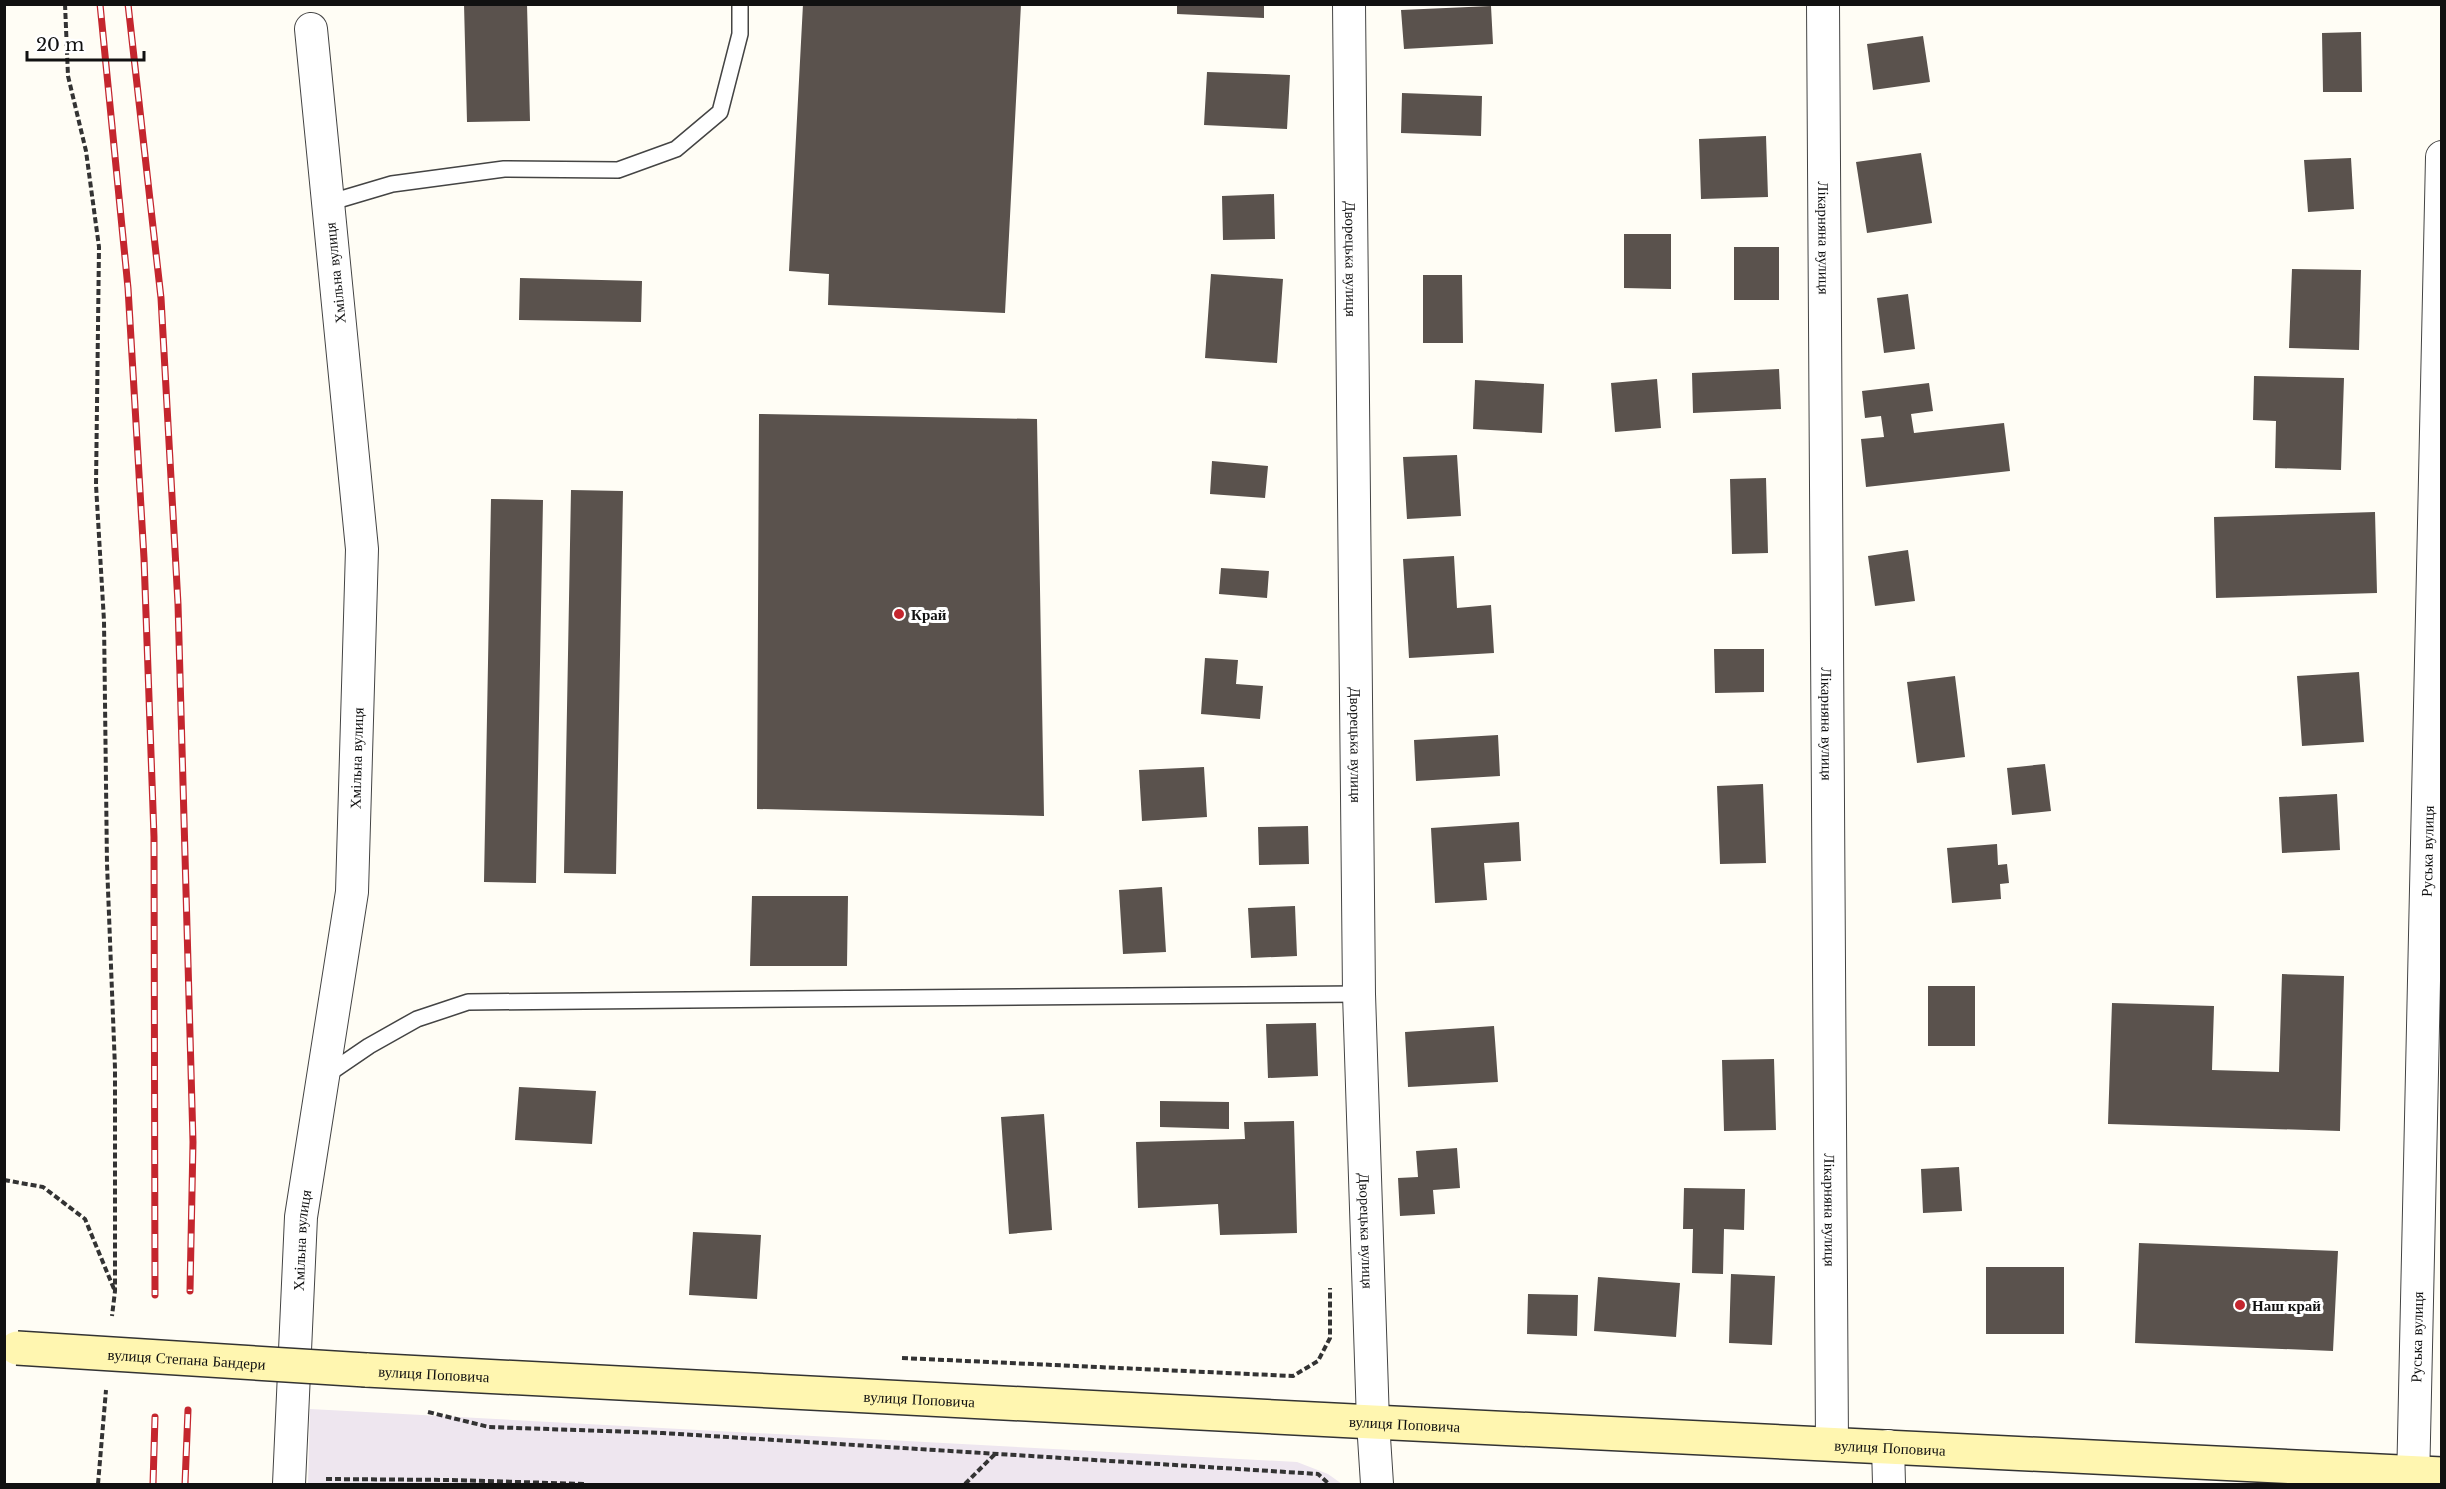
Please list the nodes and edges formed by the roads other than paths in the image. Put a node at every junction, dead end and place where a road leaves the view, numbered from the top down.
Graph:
1 (740, 4) edge
2 (1349, 4) edge
3 (1823, 4) edge
4 (311, 29) dead end
5 (2441, 174) edge
6 (328, 203) junction
7 (1359, 994) junction
8 (324, 1076) junction
9 (11, 1348) edge
10 (366, 1370) joint
11 (1373, 1422) junction
12 (1832, 1444) junction
13 (1888, 1446) junction
14 (2422, 1477) edge
15 (289, 1481) edge
16 (1377, 1485) edge
17 (1889, 1485) edge

1 - 6 lane
2 - 7 street, Дворецька вулиця
3 - 12 street, Лікарняна вулиця
4 - 6 street, Хмільна вулиця
5 - 14 street, Руська вулиця
6 - 8 street, Хмільна вулиця
7 - 8 lane
7 - 11 street, Дворецька вулиця
8 - 15 street, Хмільна вулиця
9 - 10 main road, вулиця Степана Бандери, bridge
10 - 11 main road, вулиця Поповича
11 - 12 main road, вулиця Поповича
11 - 16 street, Дворецька вулиця
12 - 13 main road, вулиця Поповича
13 - 14 main road, вулиця Поповича
13 - 17 street

